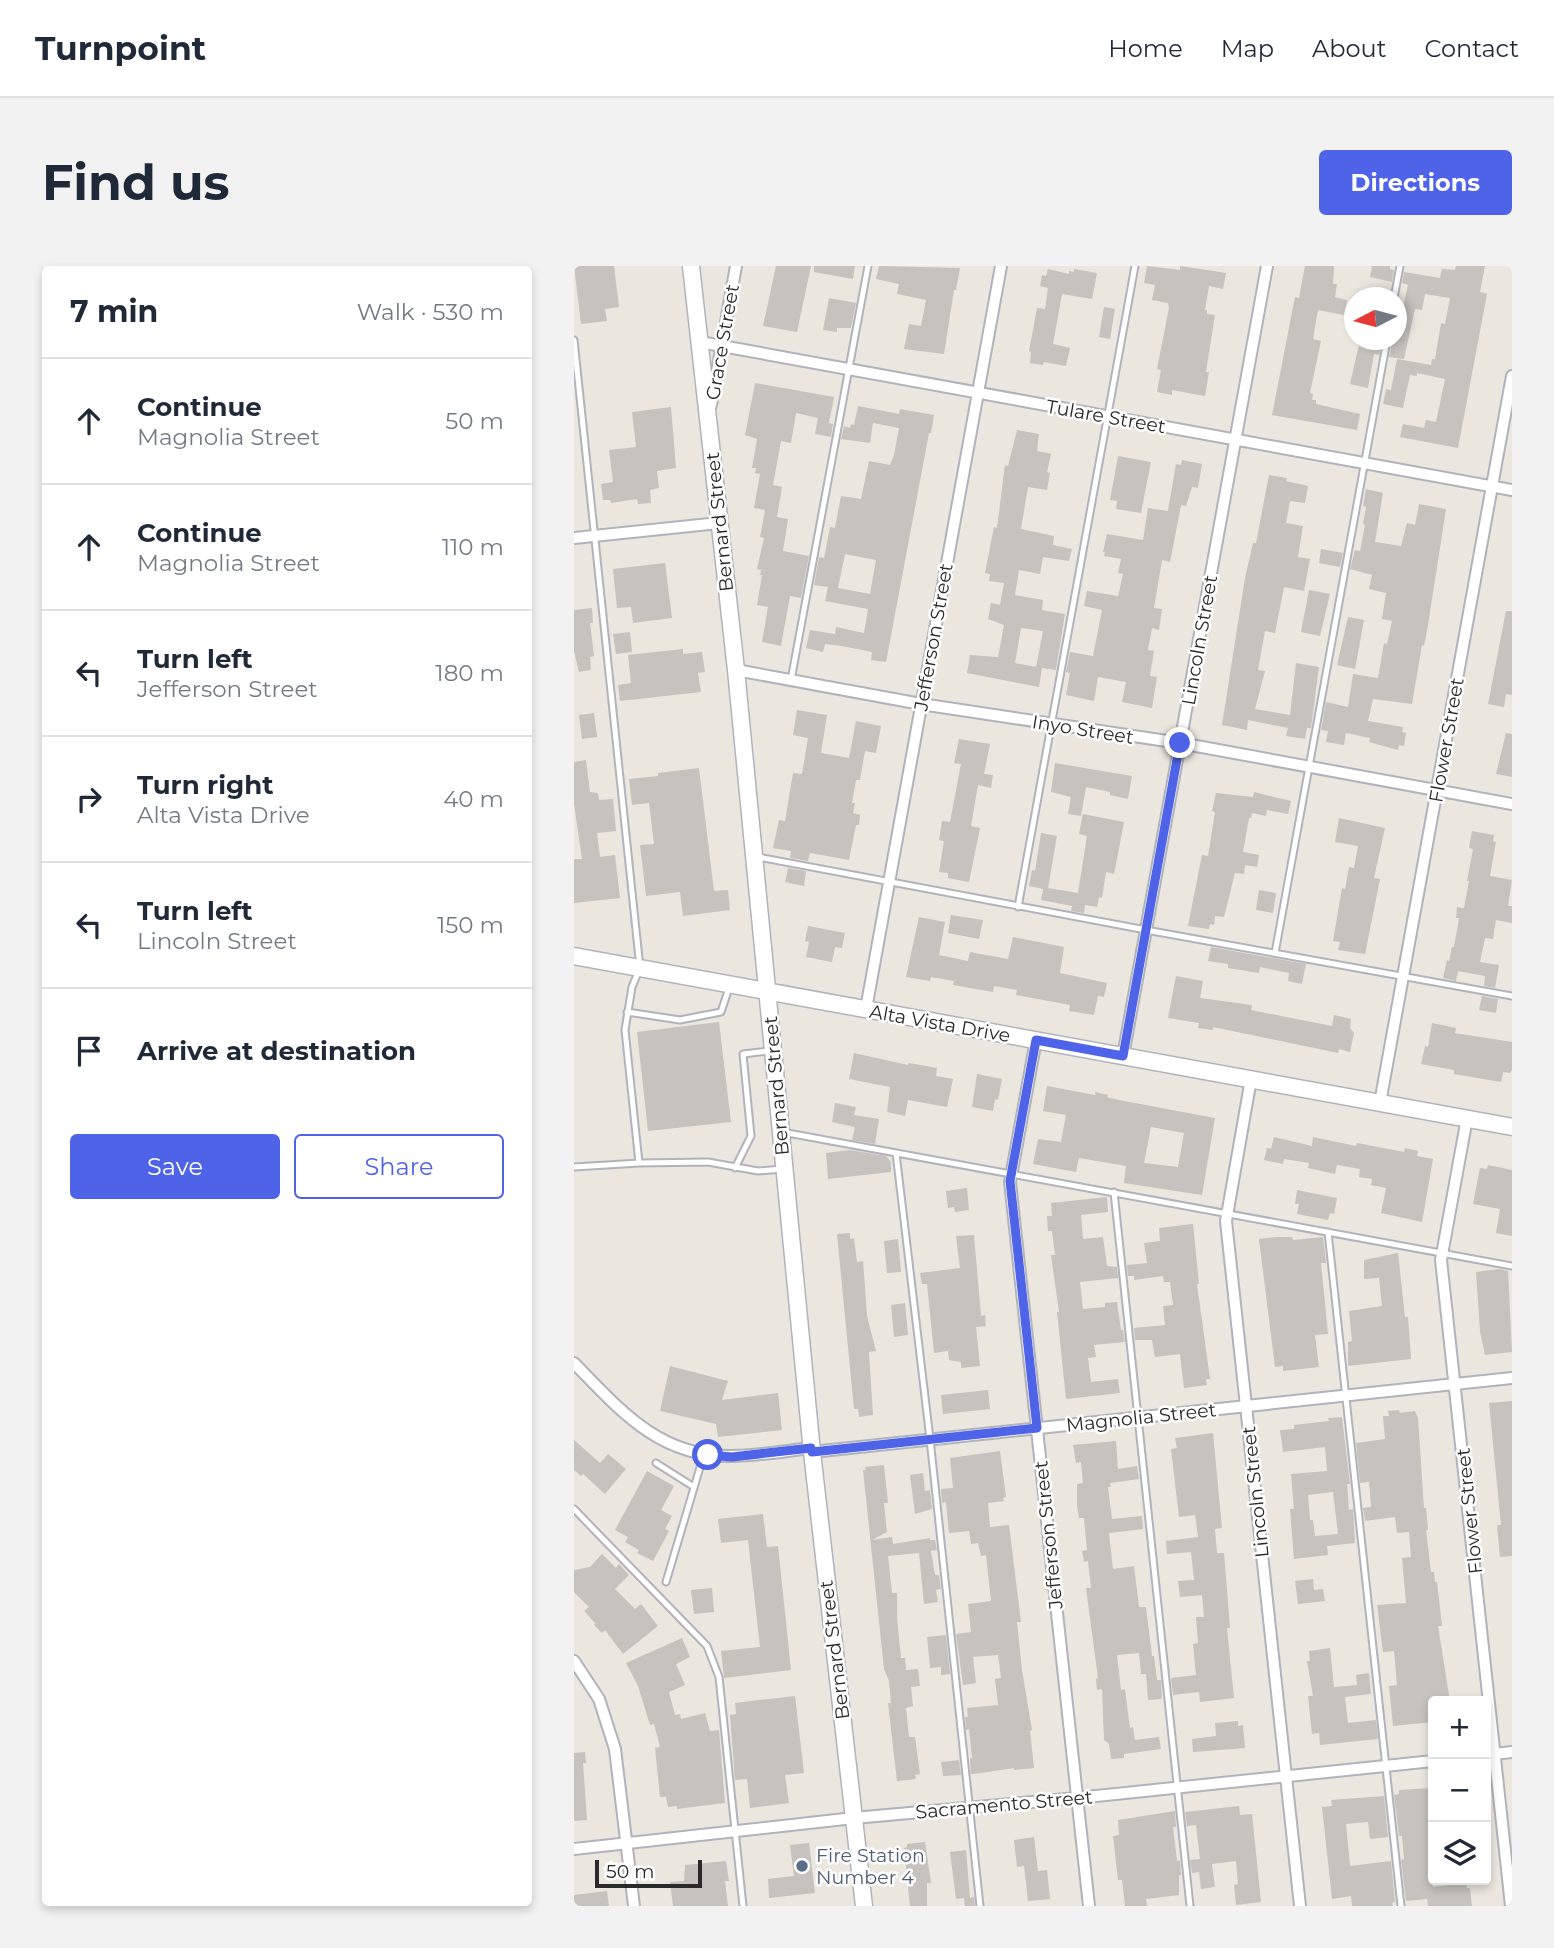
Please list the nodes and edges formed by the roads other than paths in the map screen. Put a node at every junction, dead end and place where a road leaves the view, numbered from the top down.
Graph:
1 (691, 266) edge
2 (736, 266) edge
3 (868, 266) edge
4 (1001, 266) edge
5 (1135, 266) edge
6 (1267, 266) edge
7 (1400, 266) edge
8 (1396, 287) edge
9 (574, 340) edge
10 (700, 342) junction
11 (721, 346) junction
12 (1385, 350) edge
13 (849, 369) junction
14 (1512, 376) edge
15 (978, 392) junction
16 (1107, 416) junction
17 (708, 418) junction
18 (1235, 439) junction
19 (1364, 463) junction
20 (1492, 486) junction
21 (1512, 489) edge
22 (719, 523) junction
23 (595, 536) junction
24 (574, 538) edge
25 (736, 670) junction
26 (792, 680) junction
27 (920, 704) junction
28 (1050, 724) junction
29 (1180, 743) junction
30 (1309, 767) junction
31 (1437, 790) junction
32 (1512, 804) edge
33 (754, 856) junction
34 (889, 882) junction
35 (1018, 906) junction
36 (1146, 930) junction
37 (1275, 953) junction
38 (574, 956) edge
39 (640, 968) junction
40 (1403, 976) junction
41 (730, 985) junction
42 (767, 992) junction
43 (1512, 996) edge
44 (866, 1009) junction
45 (627, 1012) junction
46 (1036, 1040) junction
47 (773, 1051) junction
48 (1123, 1056) junction
49 (1251, 1079) junction
50 (1380, 1103) junction
51 (1467, 1118) junction
52 (1512, 1127) edge
53 (780, 1132) junction
54 (896, 1153) junction
55 (639, 1163) junction
56 (574, 1167) edge
57 (735, 1168) junction
58 (784, 1169) junction
59 (1011, 1174) junction
60 (1114, 1192) junction
61 (1227, 1213) junction
62 (1328, 1232) junction
63 (1443, 1253) junction
64 (1512, 1266) edge
65 (574, 1363) edge
66 (1512, 1378) edge
67 (1455, 1384) junction
68 (1346, 1396) junction
69 (1246, 1406) junction
70 (1138, 1418) junction
71 (1037, 1428) junction
72 (930, 1439) junction
73 (811, 1450) junction
74 (704, 1454) junction
75 (656, 1463) dead end
76 (694, 1487) junction
77 (574, 1508) edge
78 (666, 1582) dead end
79 (574, 1661) edge
80 (1484, 1696) edge
81 (1512, 1752) edge
82 (1491, 1755) edge
83 (1491, 1759) edge
84 (1428, 1761) edge
85 (1386, 1766) junction
86 (1286, 1776) junction
87 (1177, 1787) junction
88 (1077, 1798) junction
89 (970, 1807) junction
90 (854, 1818) junction
91 (735, 1831) junction
92 (627, 1844) junction
93 (574, 1849) edge
94 (634, 1906) edge
95 (743, 1906) edge
96 (864, 1906) edge
97 (979, 1906) edge
98 (1089, 1906) edge
99 (1190, 1906) edge
100 (1300, 1906) edge
101 (1401, 1906) edge
102 (1511, 1906) edge

1 - 10 street, Bernard Street
2 - 11 street, Grace Street
3 - 13 lane
4 - 15 street, Jefferson Street
5 - 16 lane
6 - 18 street, Lincoln Street
7 - 8 lane
9 - 23 lane
10 - 11 street, Tulare Street
10 - 17 street, Bernard Street
11 - 13 street, Tulare Street
11 - 17 street, Grace Street
12 - 19 lane
13 - 15 street, Tulare Street
13 - 26 lane
14 - 20 street, Flower Street
15 - 16 street, Tulare Street
15 - 27 street, Jefferson Street
16 - 18 street, Tulare Street
16 - 28 lane
17 - 22 street, Bernard Street
18 - 19 street, Tulare Street
18 - 29 street, Lincoln Street
19 - 20 street, Tulare Street
19 - 30 lane
20 - 21 street, Tulare Street
20 - 31 street, Flower Street
22 - 23 street
22 - 25 street, Bernard Street
23 - 24 street
23 - 39 lane
25 - 26 street, Inyo Street
25 - 33 street, Bernard Street
26 - 27 street, Inyo Street
27 - 28 street, Inyo Street
27 - 34 street, Jefferson Street
28 - 29 street, Inyo Street
28 - 35 lane
29 - 30 street, Inyo Street
29 - 36 street, Lincoln Street
30 - 31 street, Inyo Street
30 - 37 lane
31 - 32 street, Inyo Street
31 - 40 street, Flower Street
33 - 34 lane
33 - 42 street, Bernard Street
34 - 35 lane
34 - 44 street, Jefferson Street
35 - 36 lane
36 - 37 lane
36 - 48 street, Lincoln Street
37 - 40 lane
38 - 39 street, Alta Vista Drive
39 - 41 street, Alta Vista Drive
39 - 45 lane
40 - 43 lane
40 - 50 street, Flower Street
41 - 42 street, Alta Vista Drive
41 - 45 lane
42 - 44 street, Alta Vista Drive
42 - 47 street, Bernard Street
44 - 46 street, Alta Vista Drive
45 - 55 lane
46 - 48 street, Alta Vista Drive
46 - 59 street, Jefferson Street
47 - 53 street, Bernard Street
47 - 57 lane
48 - 49 street, Alta Vista Drive
49 - 50 street, Alta Vista Drive
49 - 61 street, Lincoln Street
50 - 51 street, Alta Vista Drive
51 - 52 street, Alta Vista Drive
51 - 63 street, Flower Street
53 - 54 lane
53 - 58 street, Bernard Street
54 - 59 lane
54 - 72 lane
55 - 56 lane
55 - 57 lane
57 - 58 lane
58 - 73 street, Bernard Street
59 - 60 lane
59 - 71 street, Jefferson Street
60 - 61 lane
60 - 70 lane
61 - 62 lane
61 - 69 street, Lincoln Street
62 - 63 lane
62 - 68 lane
63 - 64 lane
63 - 67 street, Flower Street
65 - 74 street, Magnolia Street
66 - 67 street, Magnolia Street
67 - 68 street, Magnolia Street
67 - 80 street, Flower Street
68 - 69 street, Magnolia Street
68 - 85 lane
69 - 70 street, Magnolia Street
69 - 86 street, Lincoln Street
70 - 71 street, Magnolia Street
70 - 87 lane
71 - 72 street, Magnolia Street
71 - 88 street, Jefferson Street
72 - 73 street, Magnolia Street
72 - 89 lane
73 - 74 street, Magnolia Street
73 - 90 street, Bernard Street
74 - 76 lane
75 - 76 lane
76 - 78 lane
77 - 91 lane
79 - 92 street
81 - 82 street
83 - 102 street, Flower Street
84 - 85 street, Sacramento Street
85 - 86 street, Sacramento Street
85 - 101 lane
86 - 87 street, Sacramento Street
86 - 100 street, Lincoln Street
87 - 88 street, Sacramento Street
87 - 99 lane
88 - 89 street, Sacramento Street
88 - 98 street, Jefferson Street
89 - 90 street, Sacramento Street
89 - 97 lane
90 - 91 street, Sacramento Street
90 - 96 street, Bernard Street
91 - 92 street, Sacramento Street
91 - 95 lane
92 - 93 street, Sacramento Street
92 - 94 street

